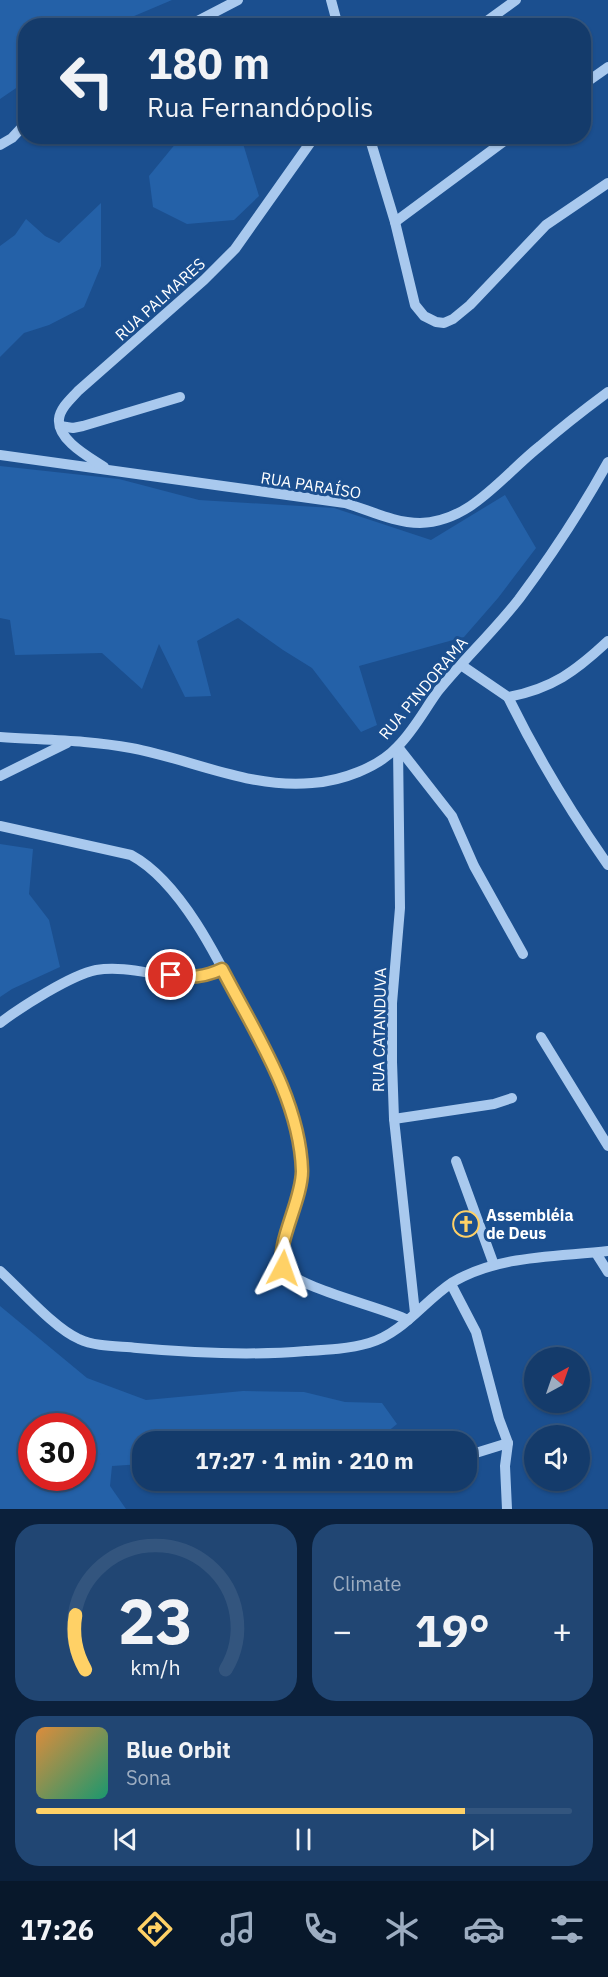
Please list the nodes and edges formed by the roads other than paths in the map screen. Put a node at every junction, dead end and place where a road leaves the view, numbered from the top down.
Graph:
1 (238, 0) edge
2 (331, 0) edge
3 (516, 0) edge
4 (203, 18) edge
5 (336, 18) edge
6 (491, 18) edge
7 (608, 67) edge
8 (591, 79) edge
9 (18, 132) edge
10 (12, 138) junction
11 (309, 144) edge
12 (371, 144) edge
13 (500, 144) edge
14 (0, 146) edge
15 (0, 154) edge
16 (608, 183) edge
17 (395, 222) junction
18 (608, 392) edge
19 (180, 397) dead end
20 (60, 426) junction
21 (0, 455) edge
22 (608, 462) edge
23 (105, 468) junction
24 (608, 641) edge
25 (461, 665) junction
26 (508, 697) junction
27 (0, 736) edge
28 (68, 742) junction
29 (398, 747) junction
30 (0, 776) edge
31 (0, 826) edge
32 (608, 865) edge
33 (523, 954) dead end
34 (222, 969) junction
35 (0, 1023) edge
36 (541, 1037) dead end
37 (512, 1098) dead end
38 (394, 1119) junction
39 (608, 1146) edge
40 (456, 1161) dead end
41 (608, 1251) edge
42 (596, 1252) junction
43 (494, 1265) junction
44 (0, 1271) edge
45 (608, 1272) edge
46 (451, 1284) junction
47 (412, 1316) junction
48 (508, 1443) junction
49 (477, 1453) edge
50 (507, 1509) edge

1 - 4 street
2 - 5 street
3 - 6 street
7 - 8 street
9 - 10 street
10 - 14 street
10 - 15 street
11 - 20 street, RUA PALMARES
12 - 17 street
13 - 17 street
16 - 17 street
18 - 23 street, RUA PARAÍSO
19 - 20 street
20 - 23 street
21 - 23 street, RUA PARAÍSO
22 - 25 street, RUA PINDORAMA
24 - 26 street
25 - 26 street
25 - 29 street, RUA PINDORAMA
26 - 32 street
27 - 28 street, RUA PINDORAMA
28 - 29 street, RUA PINDORAMA
28 - 30 street
29 - 33 street
29 - 38 street, RUA CATANDUVA
31 - 34 street
34 - 35 street
34 - 47 street
36 - 39 street
37 - 38 street
38 - 47 street, RUA CATANDUVA
40 - 43 street
41 - 42 street
42 - 43 street
42 - 45 street
43 - 46 street
44 - 47 street
46 - 47 street
46 - 48 street
48 - 49 street
48 - 50 street

